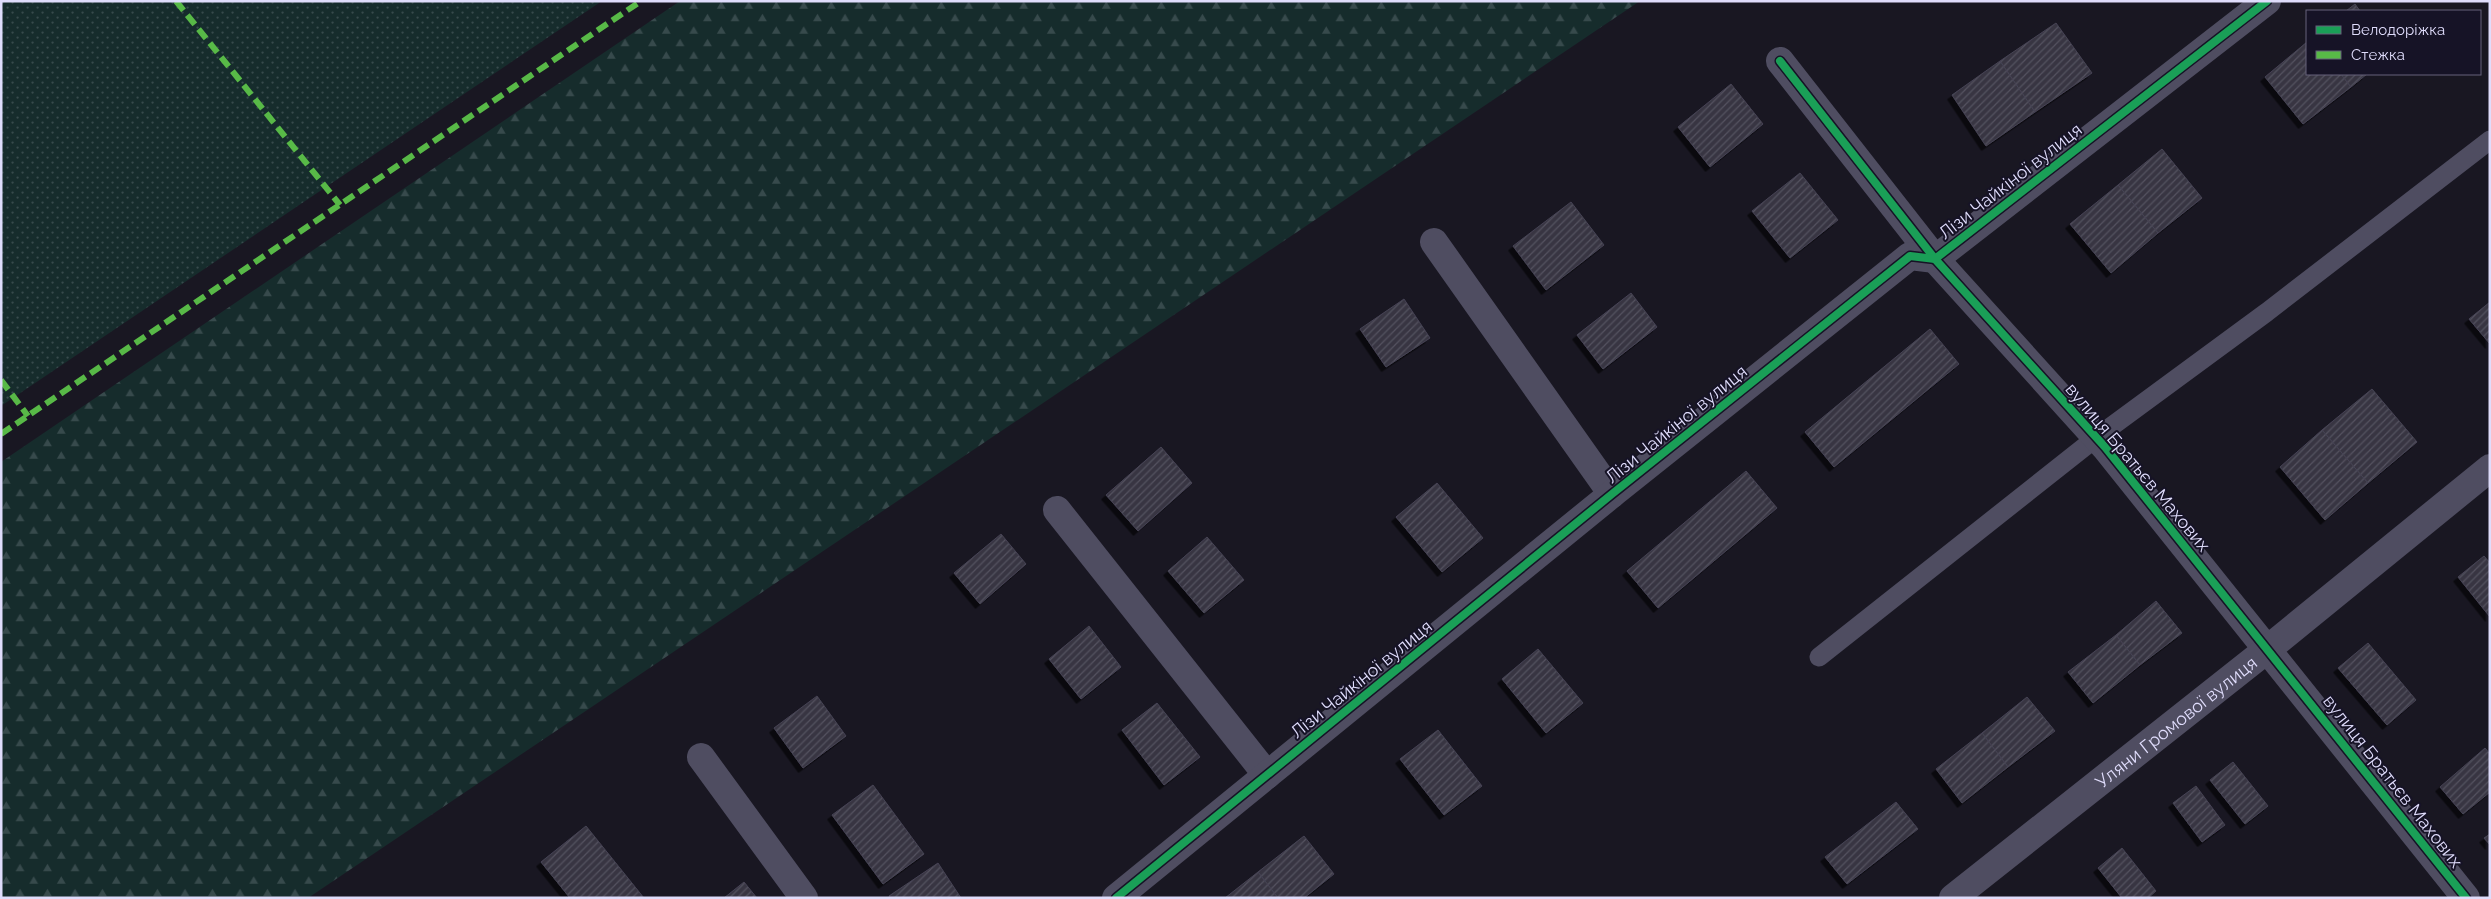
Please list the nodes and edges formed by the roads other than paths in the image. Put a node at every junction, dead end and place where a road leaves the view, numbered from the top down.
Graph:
1 (2267, 1) edge
2 (1780, 61) dead end
3 (2490, 140) edge
4 (1434, 242) dead end
5 (1935, 259) junction
6 (2097, 437) junction
7 (2490, 468) edge
8 (1612, 494) junction
9 (1057, 510) dead end
10 (2268, 648) junction
11 (1819, 657) dead end
12 (701, 757) dead end
13 (1267, 775) junction
14 (804, 898) edge
15 (1116, 898) edge
16 (1953, 898) edge
17 (2466, 898) edge

1 - 5 street, Лізи Чайкіної вулиця
2 - 5 street, вулиця Братьєв Махових
3 - 6 lane
4 - 8 street
5 - 6 street, вулиця Братьєв Махових
5 - 8 street, Лізи Чайкіної вулиця
6 - 10 street, вулиця Братьєв Махових
6 - 11 lane
7 - 10 street, Уляни Громової вулиця
8 - 13 street, Лізи Чайкіної вулиця
9 - 13 street
10 - 16 street, Уляни Громової вулиця
10 - 17 street, вулиця Братьєв Махових
12 - 14 street
13 - 15 street, Лізи Чайкіної вулиця

